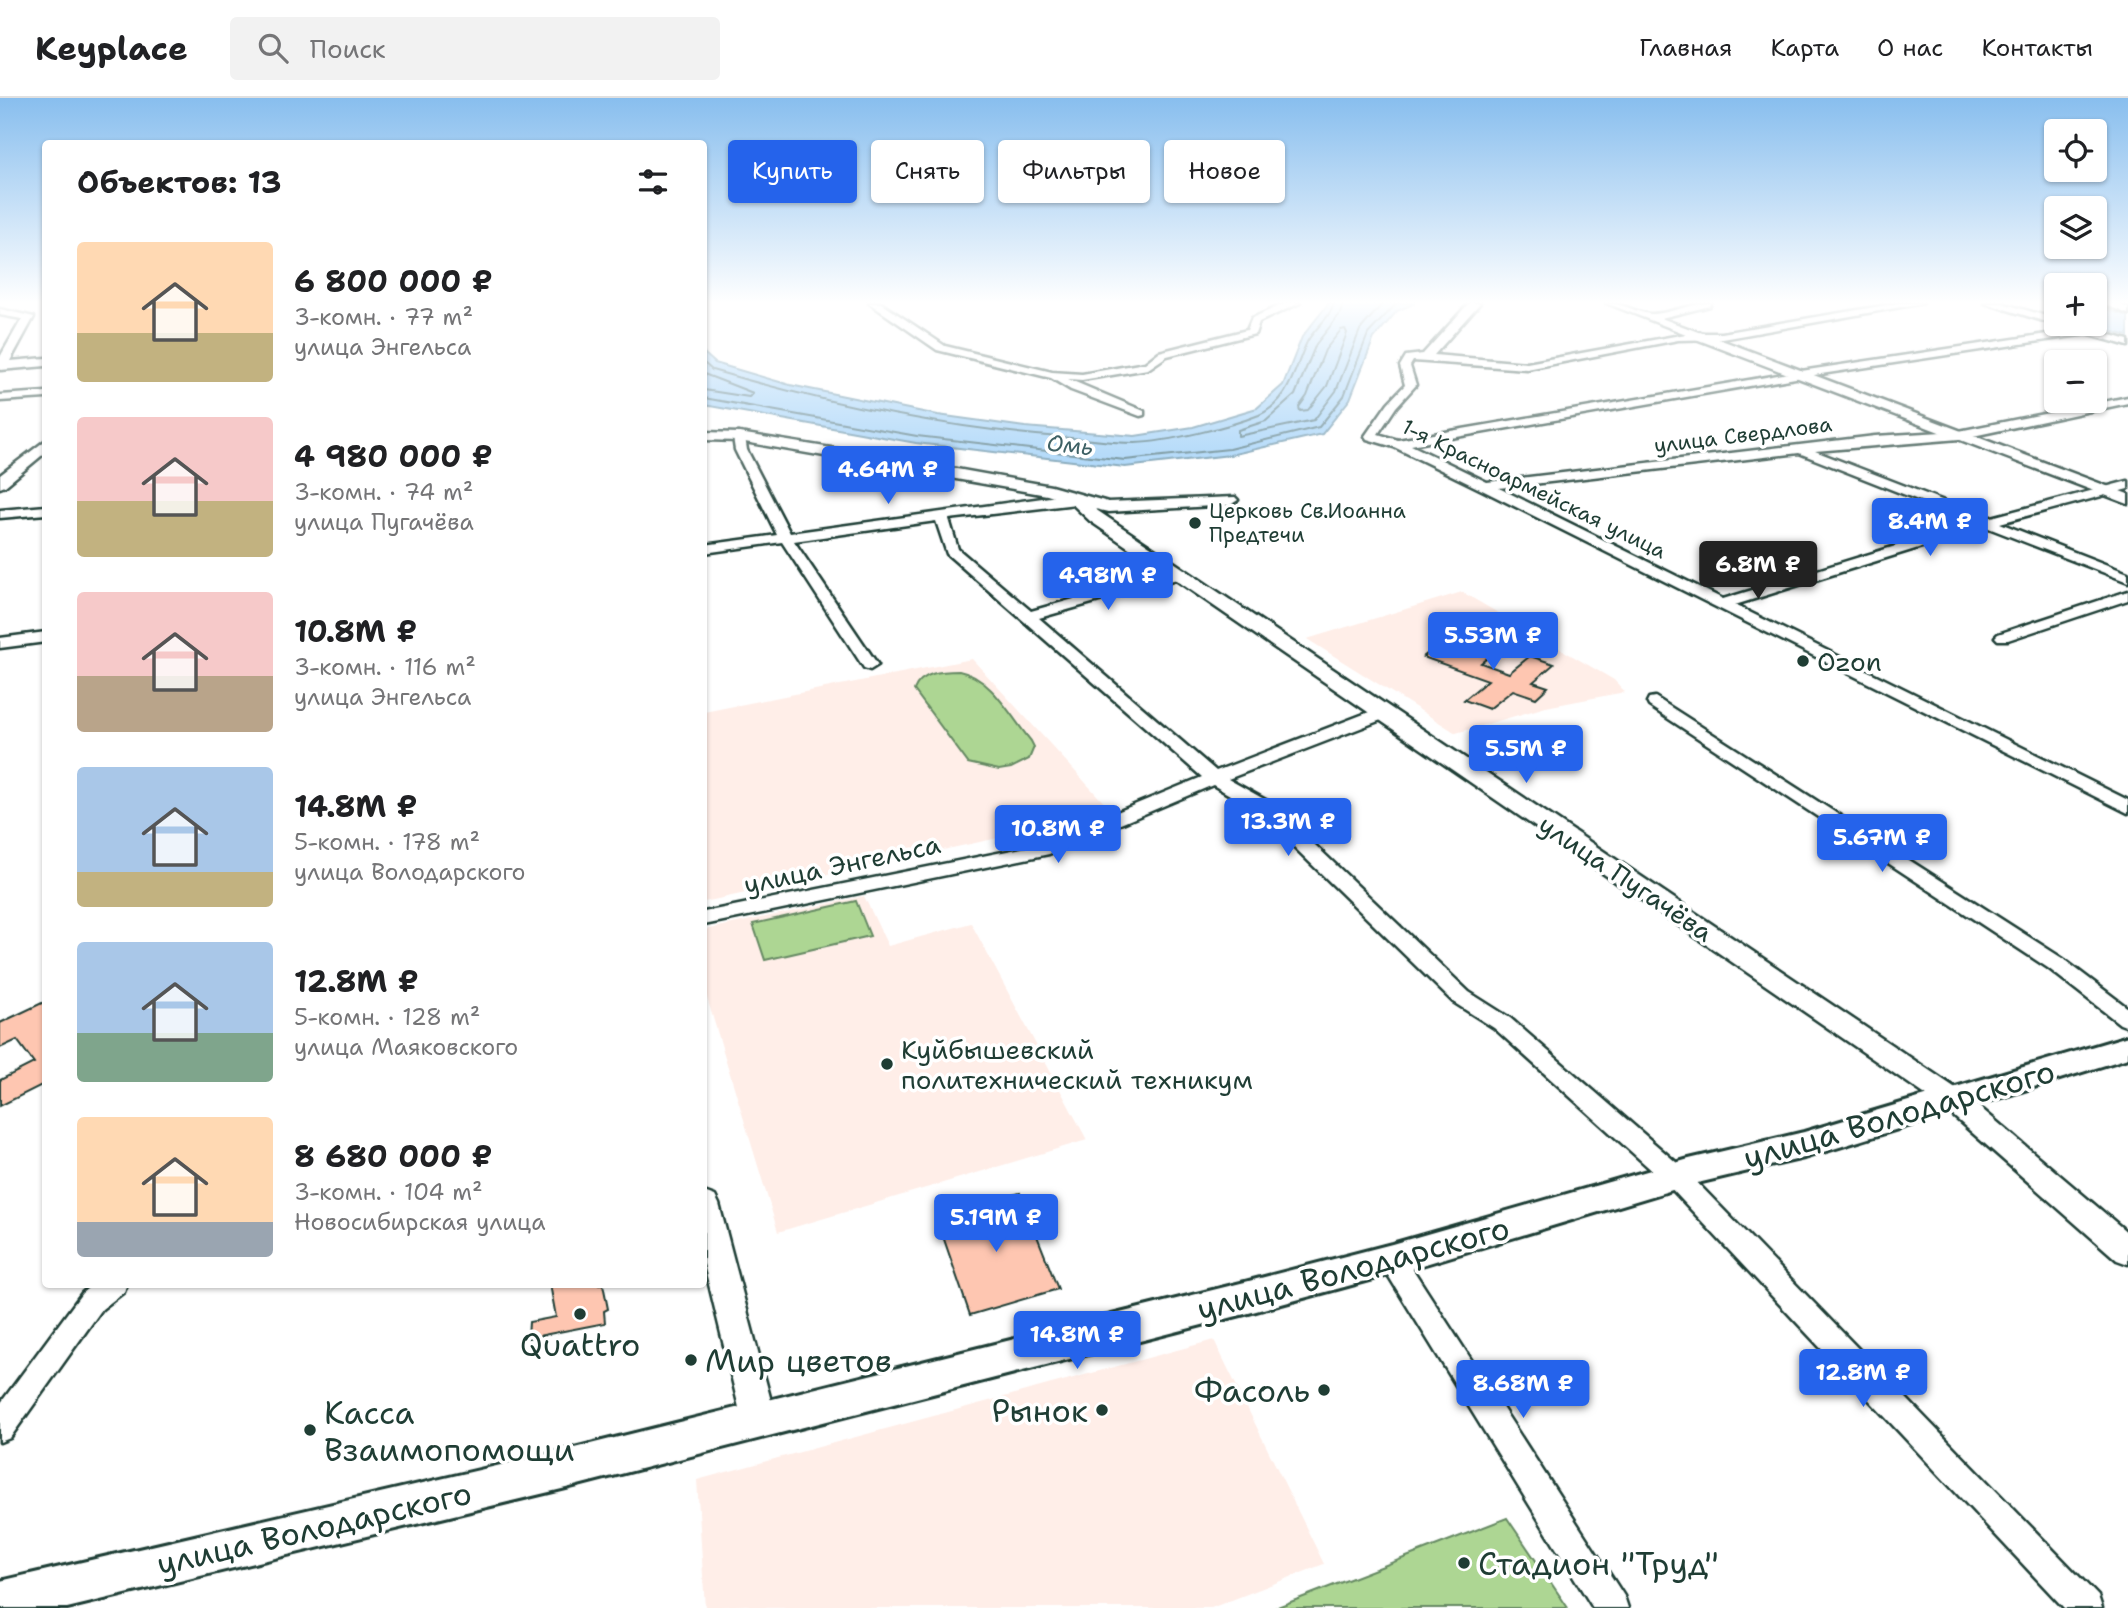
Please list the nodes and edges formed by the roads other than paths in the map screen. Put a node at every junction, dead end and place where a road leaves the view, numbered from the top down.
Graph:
1 (1046, 373) edge
2 (1103, 373) edge
3 (1407, 373) edge
4 (1805, 373) edge
5 (1801, 374) junction
6 (1052, 375) junction
7 (42, 395) edge
8 (0, 398) edge
9 (2128, 400) edge
10 (1140, 413) dead end
11 (1959, 435) junction
12 (707, 436) edge
13 (739, 437) junction
14 (1398, 444) junction
15 (42, 447) edge
16 (1799, 449) junction
17 (0, 483) edge
18 (2128, 485) edge
19 (1486, 486) junction
20 (2109, 491) junction
21 (2128, 499) edge
22 (1076, 500) junction
23 (1230, 500) dead end
24 (42, 510) edge
25 (0, 514) edge
26 (941, 516) junction
27 (1988, 522) junction
28 (785, 537) junction
29 (707, 549) edge
30 (1179, 574) junction
31 (2128, 578) edge
32 (2128, 595) edge
33 (1723, 604) junction
34 (1027, 617) junction
35 (2003, 637) dead end
36 (42, 638) edge
37 (0, 643) edge
38 (870, 665) dead end
39 (1655, 702) dead end
40 (1383, 713) junction
41 (1214, 778) junction
42 (2128, 807) edge
43 (707, 918) edge
44 (2128, 1019) edge
45 (2128, 1047) edge
46 (1953, 1100) junction
47 (1676, 1177) junction
48 (707, 1216) edge
49 (2128, 1251) edge
50 (1392, 1259) junction
51 (109, 1288) edge
52 (759, 1420) junction
53 (0, 1428) edge
54 (0, 1603) edge
55 (1612, 1608) edge
56 (2086, 1608) edge

1 - 6 street
2 - 6 street
3 - 14 street, 1-я Красноармейская улица
4 - 5 street
5 - 11 street
5 - 14 street
6 - 10 street
7 - 8 street
9 - 11 street, улица Свердлова
11 - 16 street, улица Свердлова
11 - 20 street
12 - 13 street
13 - 22 street
13 - 28 street
14 - 19 street, 1-я Красноармейская улица
15 - 17 street
16 - 19 street, улица Свердлова
16 - 27 street
18 - 20 street
19 - 33 street, 1-я Красноармейская улица
20 - 21 street
20 - 27 street
22 - 23 street
22 - 26 street
22 - 30 street, улица Пугачёва
24 - 25 street
26 - 28 street
26 - 34 street
27 - 31 street
27 - 33 street
28 - 29 street
28 - 38 street
30 - 34 street
30 - 40 street, улица Пугачёва
32 - 35 street
33 - 42 street, 1-я Красноармейская улица
34 - 41 street
36 - 37 street
39 - 44 street
40 - 41 street, улица Энгельса
40 - 46 street, улица Пугачёва
41 - 43 street, улица Энгельса
41 - 47 street
45 - 46 main road, улица Володарского
46 - 47 main road, улица Володарского
46 - 49 street, улица Пугачёва
47 - 50 main road, улица Володарского
47 - 56 street
48 - 52 street
50 - 52 main road, улица Володарского
50 - 55 street
51 - 53 street
52 - 54 main road, улица Володарского

